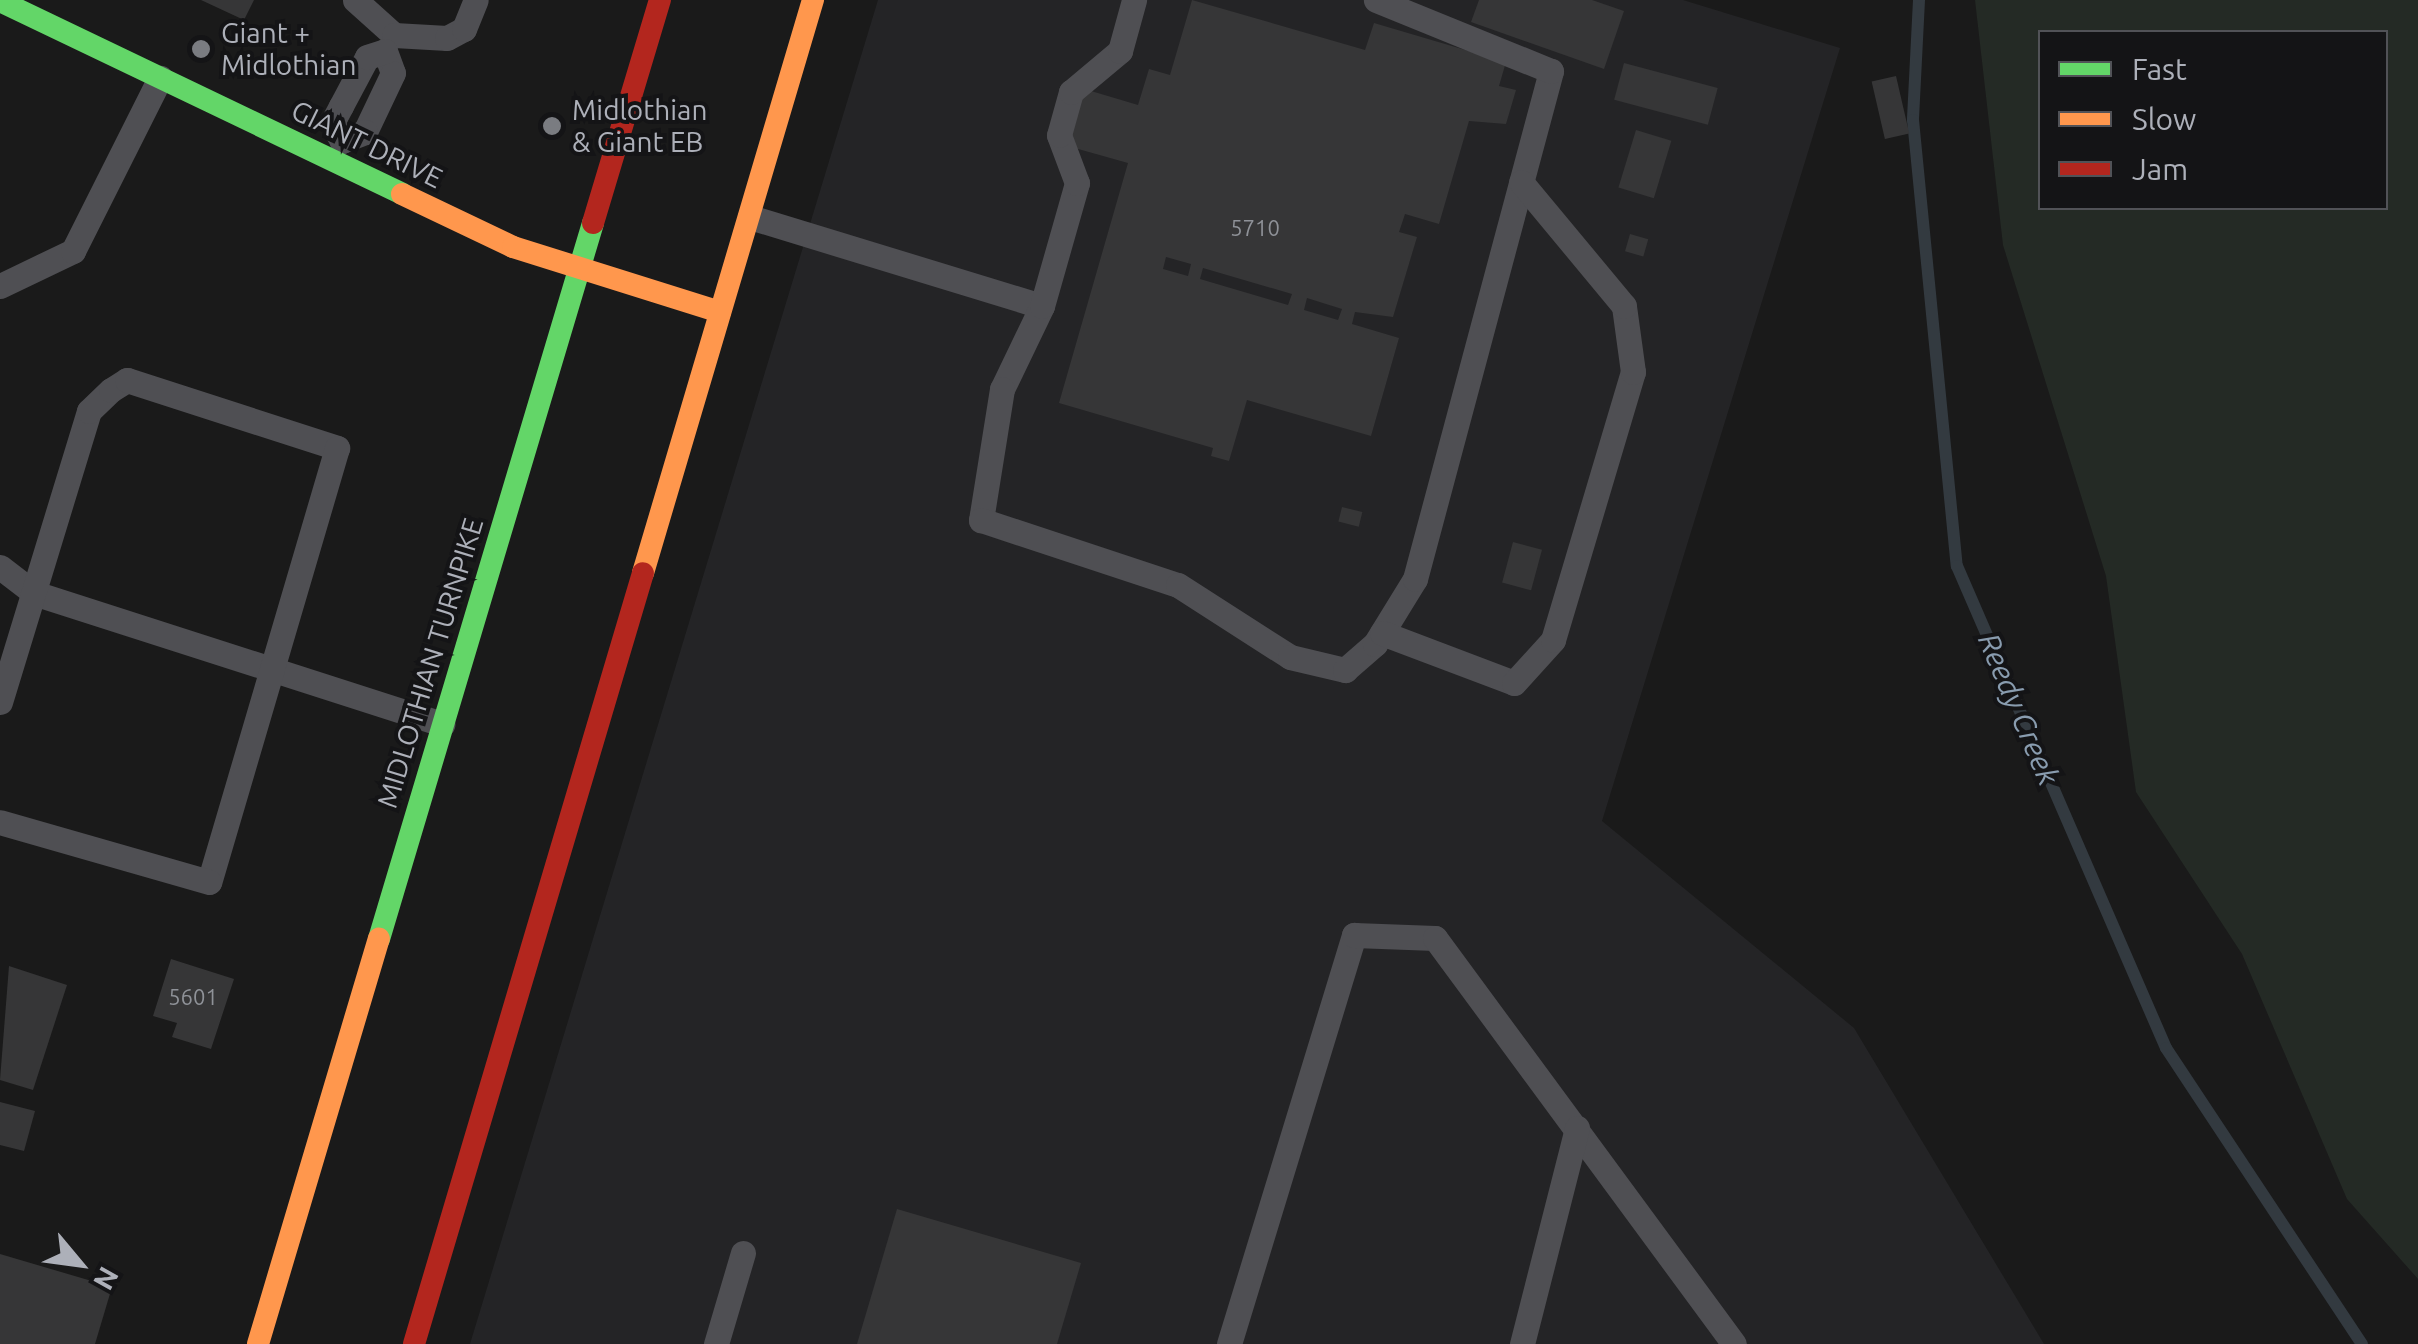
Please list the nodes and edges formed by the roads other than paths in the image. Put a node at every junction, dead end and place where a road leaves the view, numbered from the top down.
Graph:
1 (355, 0) edge
2 (476, 0) edge
3 (660, 0) edge
4 (813, 0) edge
5 (1134, 0) edge
6 (1376, 0) edge
7 (0, 1) edge
8 (389, 43) junction
9 (160, 78) junction
10 (337, 151) junction
11 (1521, 182) junction
12 (750, 218) junction
13 (579, 271) junction
14 (0, 286) edge
15 (1042, 306) junction
16 (720, 312) junction
17 (0, 567) edge
18 (34, 593) junction
19 (1382, 633) junction
20 (275, 671) junction
21 (0, 702) edge
22 (443, 724) junction
23 (0, 822) edge
24 (1578, 1128) junction
25 (743, 1253) dead end
26 (258, 1344) edge
27 (414, 1344) edge
28 (716, 1344) edge
29 (1229, 1344) edge
30 (1522, 1344) edge
31 (1734, 1344) edge

1 - 8 lane
2 - 8 lane
3 - 13 main road, MIDLOTHIAN TURNPIKE
4 - 12 main road
5 - 15 lane
6 - 11 lane
7 - 9 main road, GIANT DRIVE
8 - 10 lane
9 - 10 main road, GIANT DRIVE
9 - 14 lane
10 - 13 main road, GIANT DRIVE
11 - 19 lane
11 - 19 lane
12 - 15 lane
12 - 16 main road
13 - 16 main road, GIANT DRIVE
13 - 22 main road, MIDLOTHIAN TURNPIKE
15 - 19 lane
16 - 27 main road
17 - 18 lane
18 - 20 lane
18 - 20 lane
18 - 21 lane
20 - 22 lane
20 - 23 lane
22 - 26 main road, MIDLOTHIAN TURNPIKE
24 - 29 lane
24 - 30 lane
24 - 31 lane
25 - 28 lane

